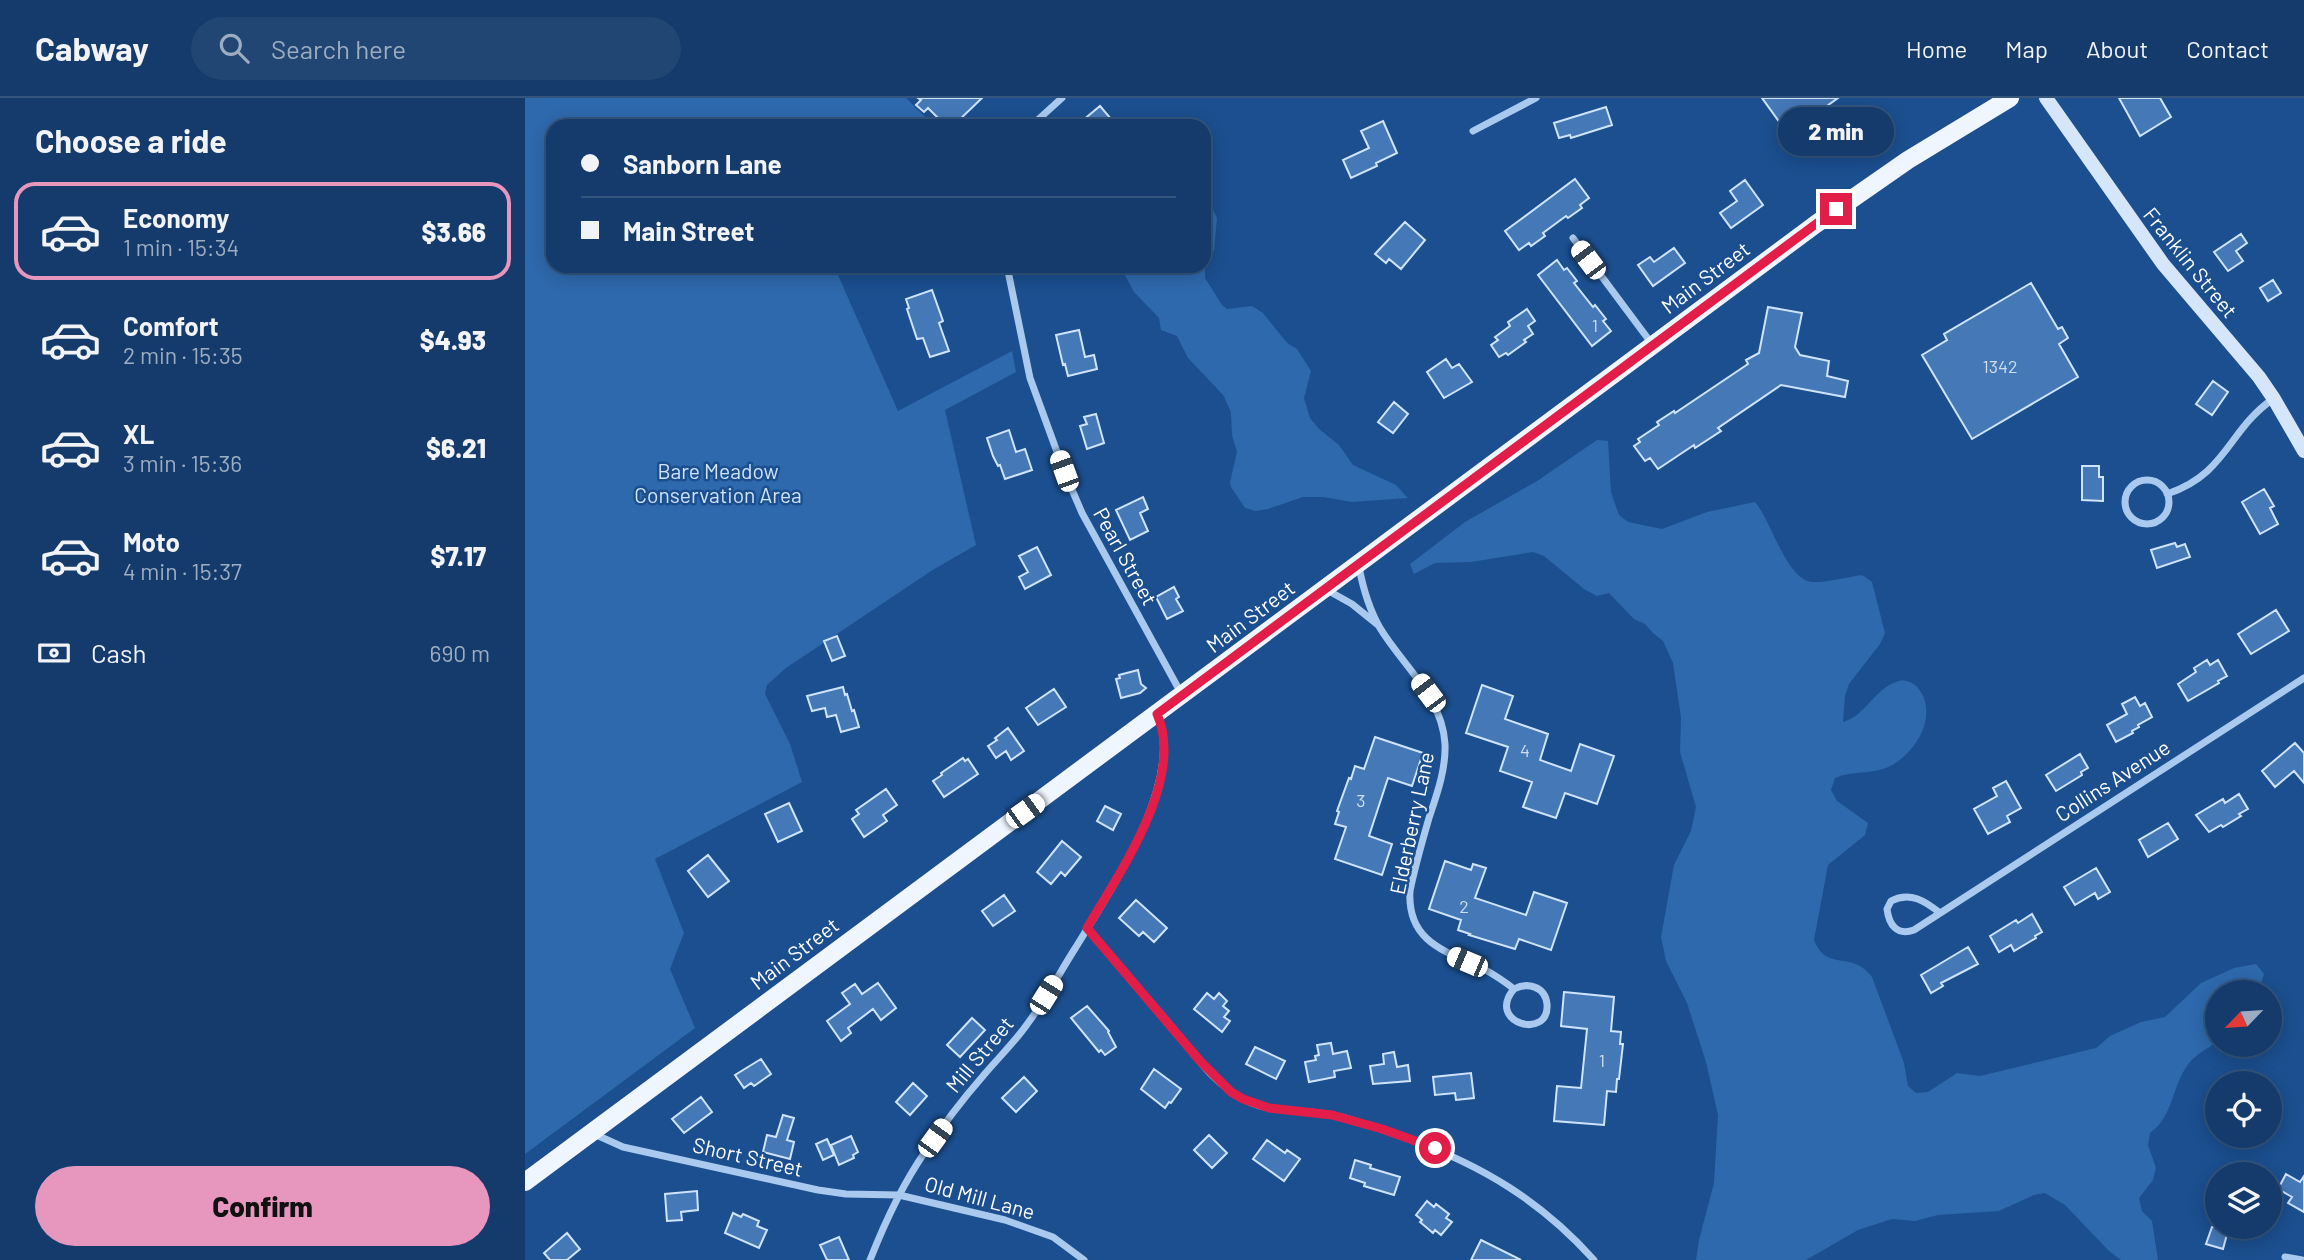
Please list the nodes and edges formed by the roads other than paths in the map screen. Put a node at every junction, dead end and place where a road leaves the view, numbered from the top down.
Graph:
1 (1062, 98) edge
2 (1536, 98) edge
3 (2010, 98) edge
4 (2046, 98) edge
5 (1039, 119) edge
6 (1473, 131) dead end
7 (1573, 239) dead end
8 (1008, 273) edge
9 (1652, 345) junction
10 (2274, 399) junction
11 (2304, 451) edge
12 (2167, 494) junction
13 (1358, 563) junction
14 (1324, 589) junction
15 (1381, 628) junction
16 (2304, 678) edge
17 (1182, 696) junction
18 (1157, 714) junction
19 (1940, 913) junction
20 (1087, 928) junction
21 (1514, 989) junction
22 (592, 1133) junction
23 (525, 1182) edge
24 (899, 1195) junction
25 (2285, 1257) dead end
26 (870, 1260) edge
27 (1084, 1260) edge
28 (1594, 1260) edge
29 (2302, 1260) edge

1 - 5 street
2 - 6 street
3 - 9 main road, Main Street
4 - 10 main road, Franklin Street
7 - 9 street
8 - 17 street, Pearl Street
9 - 13 main road, Main Street
10 - 11 main road, Franklin Street
10 - 12 street
12 - 12 street
13 - 14 main road, Main Street
13 - 15 street, Elderberry Lane
14 - 15 street, Elderberry Lane
14 - 17 main road, Main Street
15 - 21 street, Elderberry Lane
16 - 19 street, Collins Avenue
17 - 18 main road, Main Street
18 - 20 street, Mill Street
18 - 22 main road, Main Street
19 - 19 street, Collins Avenue
20 - 24 street, Mill Street
20 - 28 street
21 - 21 street, Elderberry Lane
22 - 23 main road, Main Street
22 - 24 street, Short Street
24 - 26 street, Mill Street
24 - 27 street, Old Mill Lane
25 - 29 street

